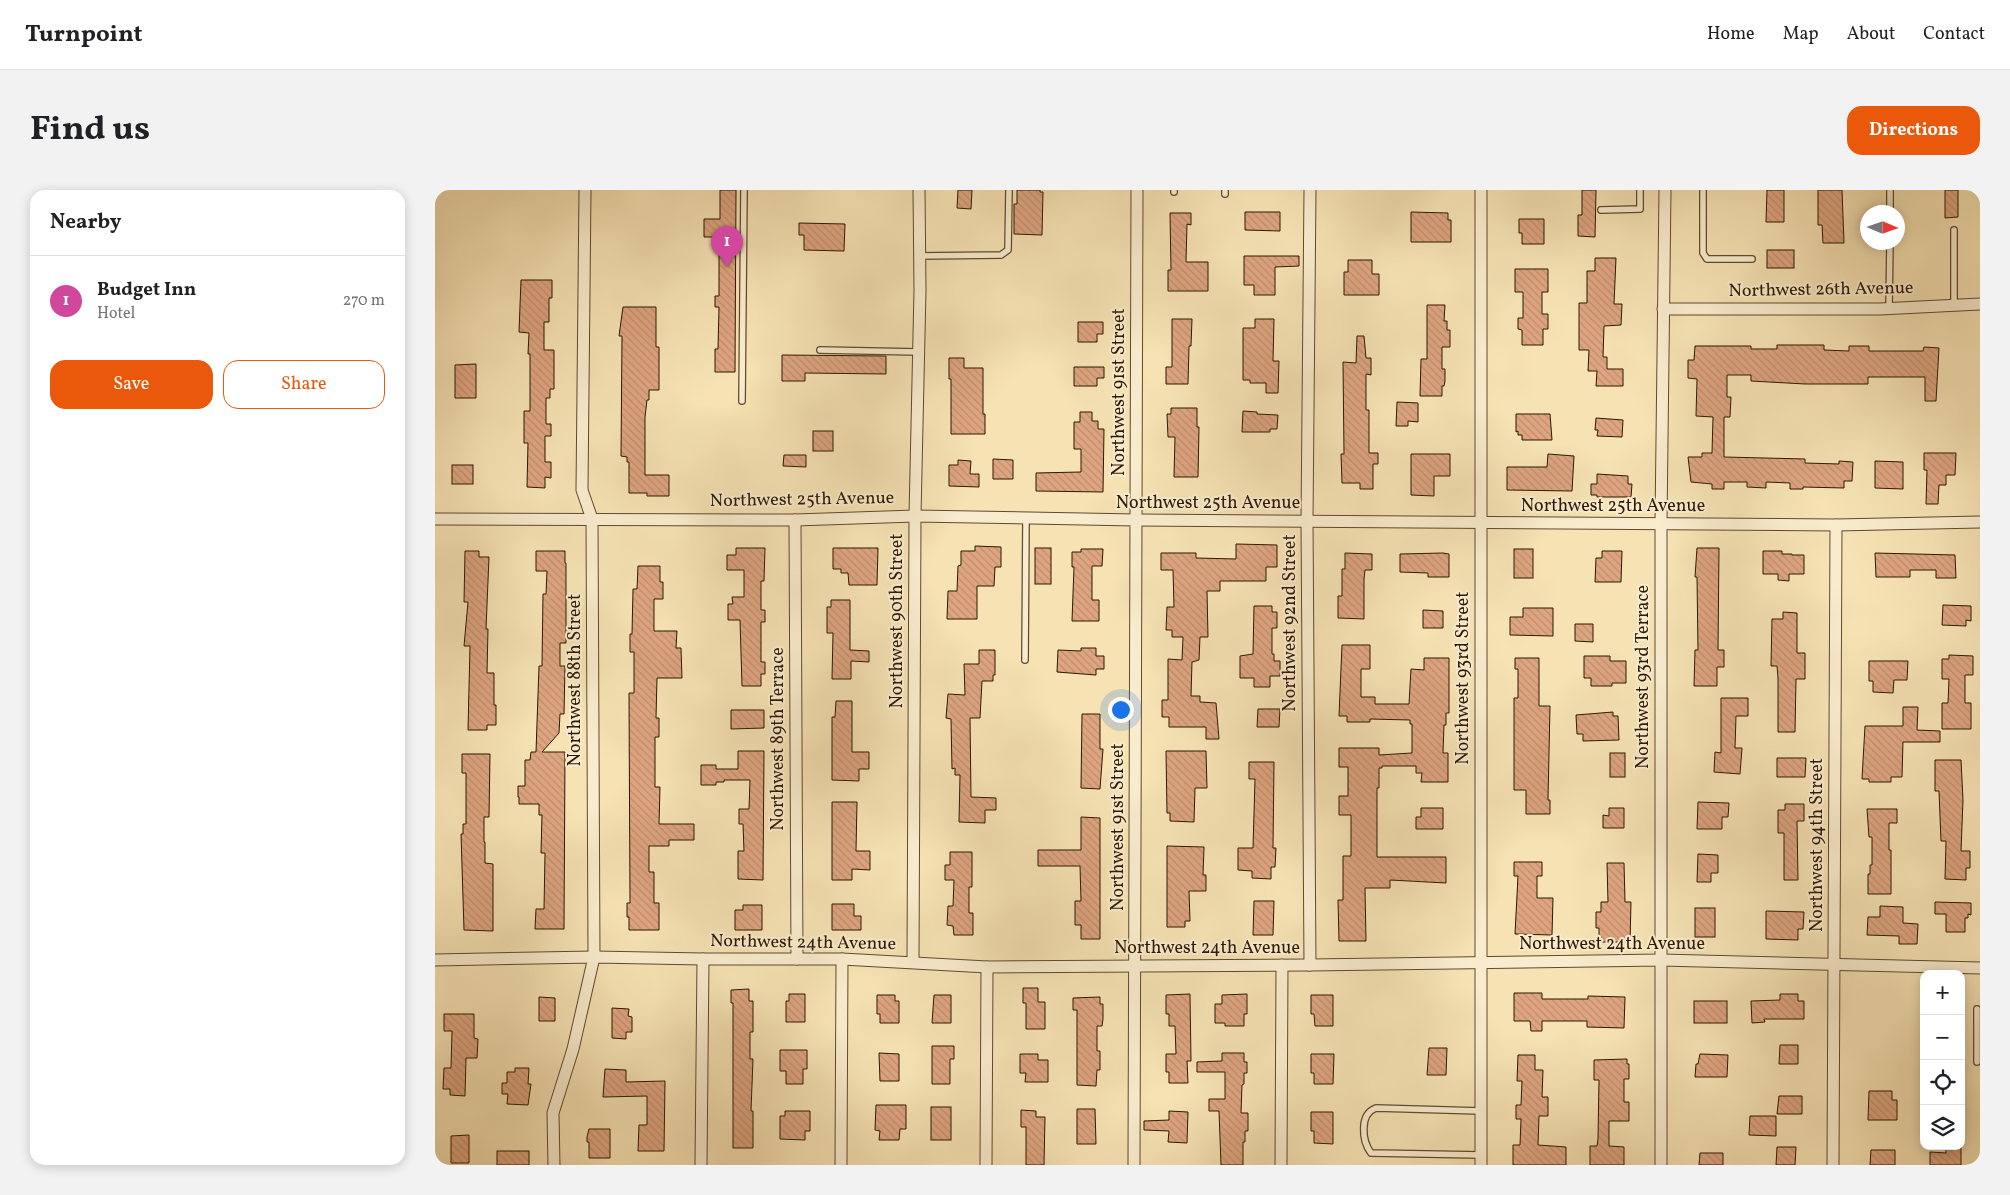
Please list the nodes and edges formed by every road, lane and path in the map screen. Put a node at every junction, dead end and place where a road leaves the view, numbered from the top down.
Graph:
1 (585, 190) edge
2 (744, 190) edge
3 (919, 190) edge
4 (1009, 190) edge
5 (1137, 190) edge
6 (1309, 190) edge
7 (1481, 190) edge
8 (1640, 190) edge
9 (1665, 190) edge
10 (1703, 190) edge
11 (1890, 190) edge
12 (1890, 205) edge
13 (1601, 210) dead end
14 (1954, 230) dead end
15 (1890, 250) edge
16 (919, 256) junction
17 (1752, 259) dead end
18 (1980, 304) edge
19 (1954, 305) junction
20 (1889, 308) junction
21 (1663, 309) junction
22 (820, 350) dead end
23 (919, 352) junction
24 (742, 401) dead end
25 (915, 516) junction
26 (1026, 518) junction
27 (435, 519) edge
28 (592, 519) junction
29 (795, 520) junction
30 (1135, 520) junction
31 (1307, 521) junction
32 (1980, 522) edge
33 (1480, 523) junction
34 (1661, 524) junction
35 (1836, 526) junction
36 (1025, 660) dead end
37 (594, 957) junction
38 (703, 959) junction
39 (797, 959) junction
40 (842, 959) junction
41 (435, 960) edge
42 (1661, 960) junction
43 (913, 962) junction
44 (1481, 963) junction
45 (1834, 963) junction
46 (1283, 965) junction
47 (1310, 965) junction
48 (1135, 966) junction
49 (987, 967) junction
50 (1980, 968) edge
51 (1977, 1009) dead end
52 (1978, 1042) edge
53 (1977, 1062) dead end
54 (1481, 1111) junction
55 (1481, 1160) edge
56 (553, 1165) edge
57 (701, 1165) edge
58 (841, 1165) edge
59 (986, 1165) edge
60 (1134, 1165) edge
61 (1281, 1165) edge
62 (1661, 1165) edge
63 (1833, 1165) edge

1 - 28 street, Northwest 88th Street
2 - 24 lane
3 - 16 street, Northwest 90th Street
4 - 16 lane
5 - 30 street, Northwest 91st Street
6 - 31 street, Northwest 92nd Street
7 - 33 street, Northwest 93rd Street
8 - 13 lane
9 - 21 street, Northwest 93rd Terrace
10 - 17 lane
11 - 12 lane
14 - 19 lane
15 - 20 lane
16 - 23 street, Northwest 90th Street
18 - 19 street, Northwest 26th Avenue
19 - 20 street, Northwest 26th Avenue
20 - 21 street, Northwest 26th Avenue
21 - 34 street, Northwest 93rd Terrace
22 - 23 lane
23 - 25 street, Northwest 90th Street
25 - 26 street, Northwest 25th Avenue
25 - 29 street, Northwest 25th Avenue
25 - 43 street, Northwest 90th Street
26 - 30 street, Northwest 25th Avenue
26 - 36 lane
27 - 28 street, Northwest 25th Avenue
28 - 29 street, Northwest 25th Avenue
28 - 37 street, Northwest 88th Street
29 - 39 street, Northwest 89th Terrace
30 - 31 street, Northwest 25th Avenue
30 - 48 street, Northwest 91st Street
31 - 33 street, Northwest 25th Avenue
31 - 47 street, Northwest 92nd Street
32 - 35 street, Northwest 25th Avenue
33 - 34 street, Northwest 25th Avenue
33 - 44 street, Northwest 93rd Street
34 - 35 street, Northwest 25th Avenue
34 - 42 street, Northwest 93rd Terrace
35 - 45 street, Northwest 94th Street
37 - 38 street, Northwest 24th Avenue
37 - 41 street, Northwest 24th Avenue
37 - 56 street, Northwest 88th Street
38 - 39 street, Northwest 24th Avenue
38 - 57 street
39 - 40 street, Northwest 24th Avenue
40 - 43 street, Northwest 24th Avenue
40 - 58 street
42 - 44 street, Northwest 24th Avenue
42 - 45 street, Northwest 24th Avenue
42 - 62 street, Northwest 93rd Terrace
43 - 49 street, Northwest 24th Avenue
44 - 47 street, Northwest 24th Avenue
44 - 54 street, Northwest 93rd Street
45 - 50 street, Northwest 24th Avenue
45 - 63 street, Northwest 94th Street
46 - 47 street, Northwest 24th Avenue
46 - 48 street, Northwest 24th Avenue
46 - 61 street
48 - 49 street, Northwest 24th Avenue
48 - 60 street, Northwest 91st Street
49 - 59 street
51 - 52 lane
52 - 53 lane
54 - 55 street, Northwest 93rd Street
54 - 55 lane

